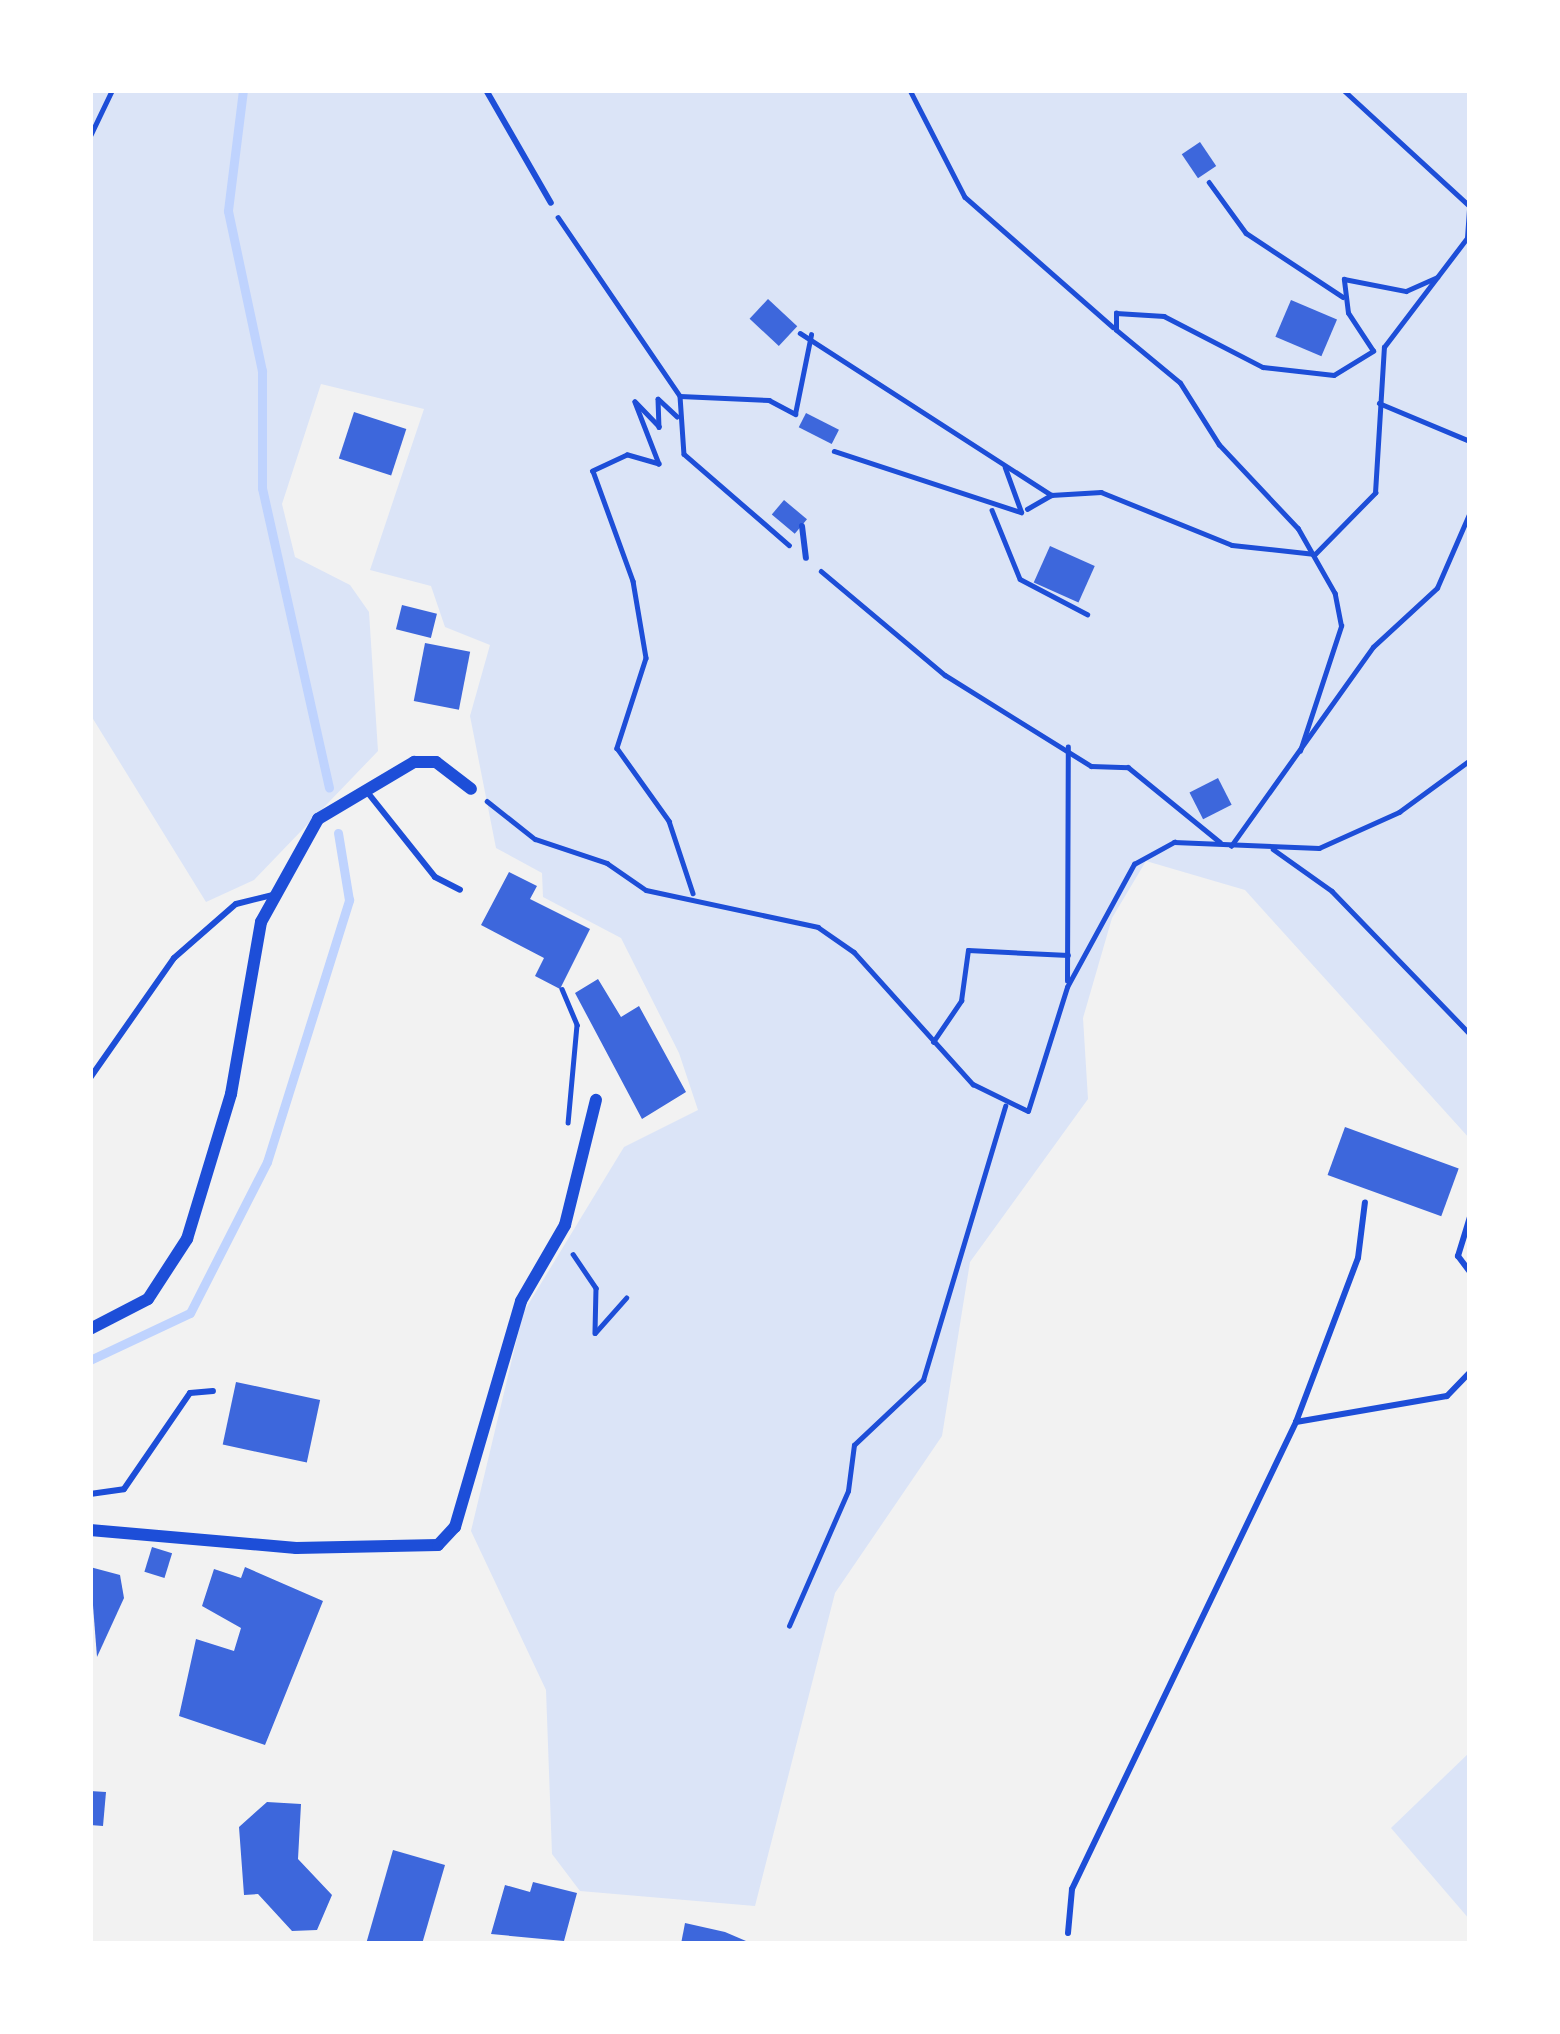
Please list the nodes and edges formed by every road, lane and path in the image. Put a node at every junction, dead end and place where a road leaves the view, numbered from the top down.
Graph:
1 (112, 90) edge
2 (486, 90) edge
3 (910, 90) edge
4 (1343, 90) edge
5 (90, 136) edge
6 (1209, 182) dead end
7 (551, 203) dead end
8 (559, 218) dead end
9 (1442, 274) junction
10 (1345, 298) junction
11 (1116, 330) junction
12 (800, 333) dead end
13 (812, 335) junction
14 (680, 396) junction
15 (1379, 403) junction
16 (677, 417) junction
17 (1470, 441) edge
18 (834, 451) dead end
19 (1005, 468) junction
20 (1051, 495) junction
21 (1027, 509) junction
22 (992, 510) junction
23 (1470, 512) edge
24 (802, 526) dead end
25 (1315, 554) junction
26 (806, 558) junction
27 (1087, 614) dead end
28 (1068, 747) junction
29 (1300, 751) junction
30 (1470, 760) edge
31 (470, 789) joint
32 (366, 790) junction
33 (1231, 846) junction
34 (1268, 846) junction
35 (460, 890) dead end
36 (693, 893) junction
37 (271, 895) junction
38 (1068, 955) junction
39 (1067, 987) junction
40 (562, 988) dead end
41 (1470, 1034) edge
42 (933, 1042) junction
43 (90, 1078) edge
44 (596, 1100) dead end
45 (1005, 1106) junction
46 (578, 1146) junction
47 (1365, 1202) dead end
48 (1470, 1217) edge
49 (566, 1225) junction
50 (1470, 1272) edge
51 (626, 1298) dead end
52 (90, 1329) edge
53 (1470, 1372) edge
54 (213, 1391) dead end
55 (1296, 1422) junction
56 (90, 1494) edge
57 (90, 1530) edge
58 (789, 1626) dead end
59 (1068, 1933) dead end

1 - 5 path
2 - 7 lane
3 - 11 path
4 - 9 path
6 - 10 path
8 - 14 path
9 - 10 path
9 - 15 path
10 - 11 path
11 - 25 path
12 - 13 path
13 - 14 path
13 - 19 path
14 - 16 path
15 - 17 path
15 - 25 path
16 - 26 path
16 - 36 path
18 - 22 path
19 - 20 path
19 - 21 path
20 - 21 path
20 - 25 path
21 - 22 path
22 - 27 path
23 - 29 path
24 - 26 lane
25 - 29 path
26 - 28 path
28 - 33 path
28 - 38 path
29 - 33 path
30 - 34 path
31 - 32 street
31 - 36 path
32 - 35 lane
32 - 37 street
33 - 34 path
33 - 39 path
34 - 41 path
36 - 42 path
37 - 43 lane
37 - 52 street
38 - 39 path
38 - 42 path
39 - 45 path
40 - 46 path
42 - 45 path
44 - 46 street
45 - 58 path
46 - 49 street
47 - 55 lane
48 - 50 lane
49 - 51 path
49 - 57 street
53 - 55 lane
54 - 56 lane
55 - 59 lane

